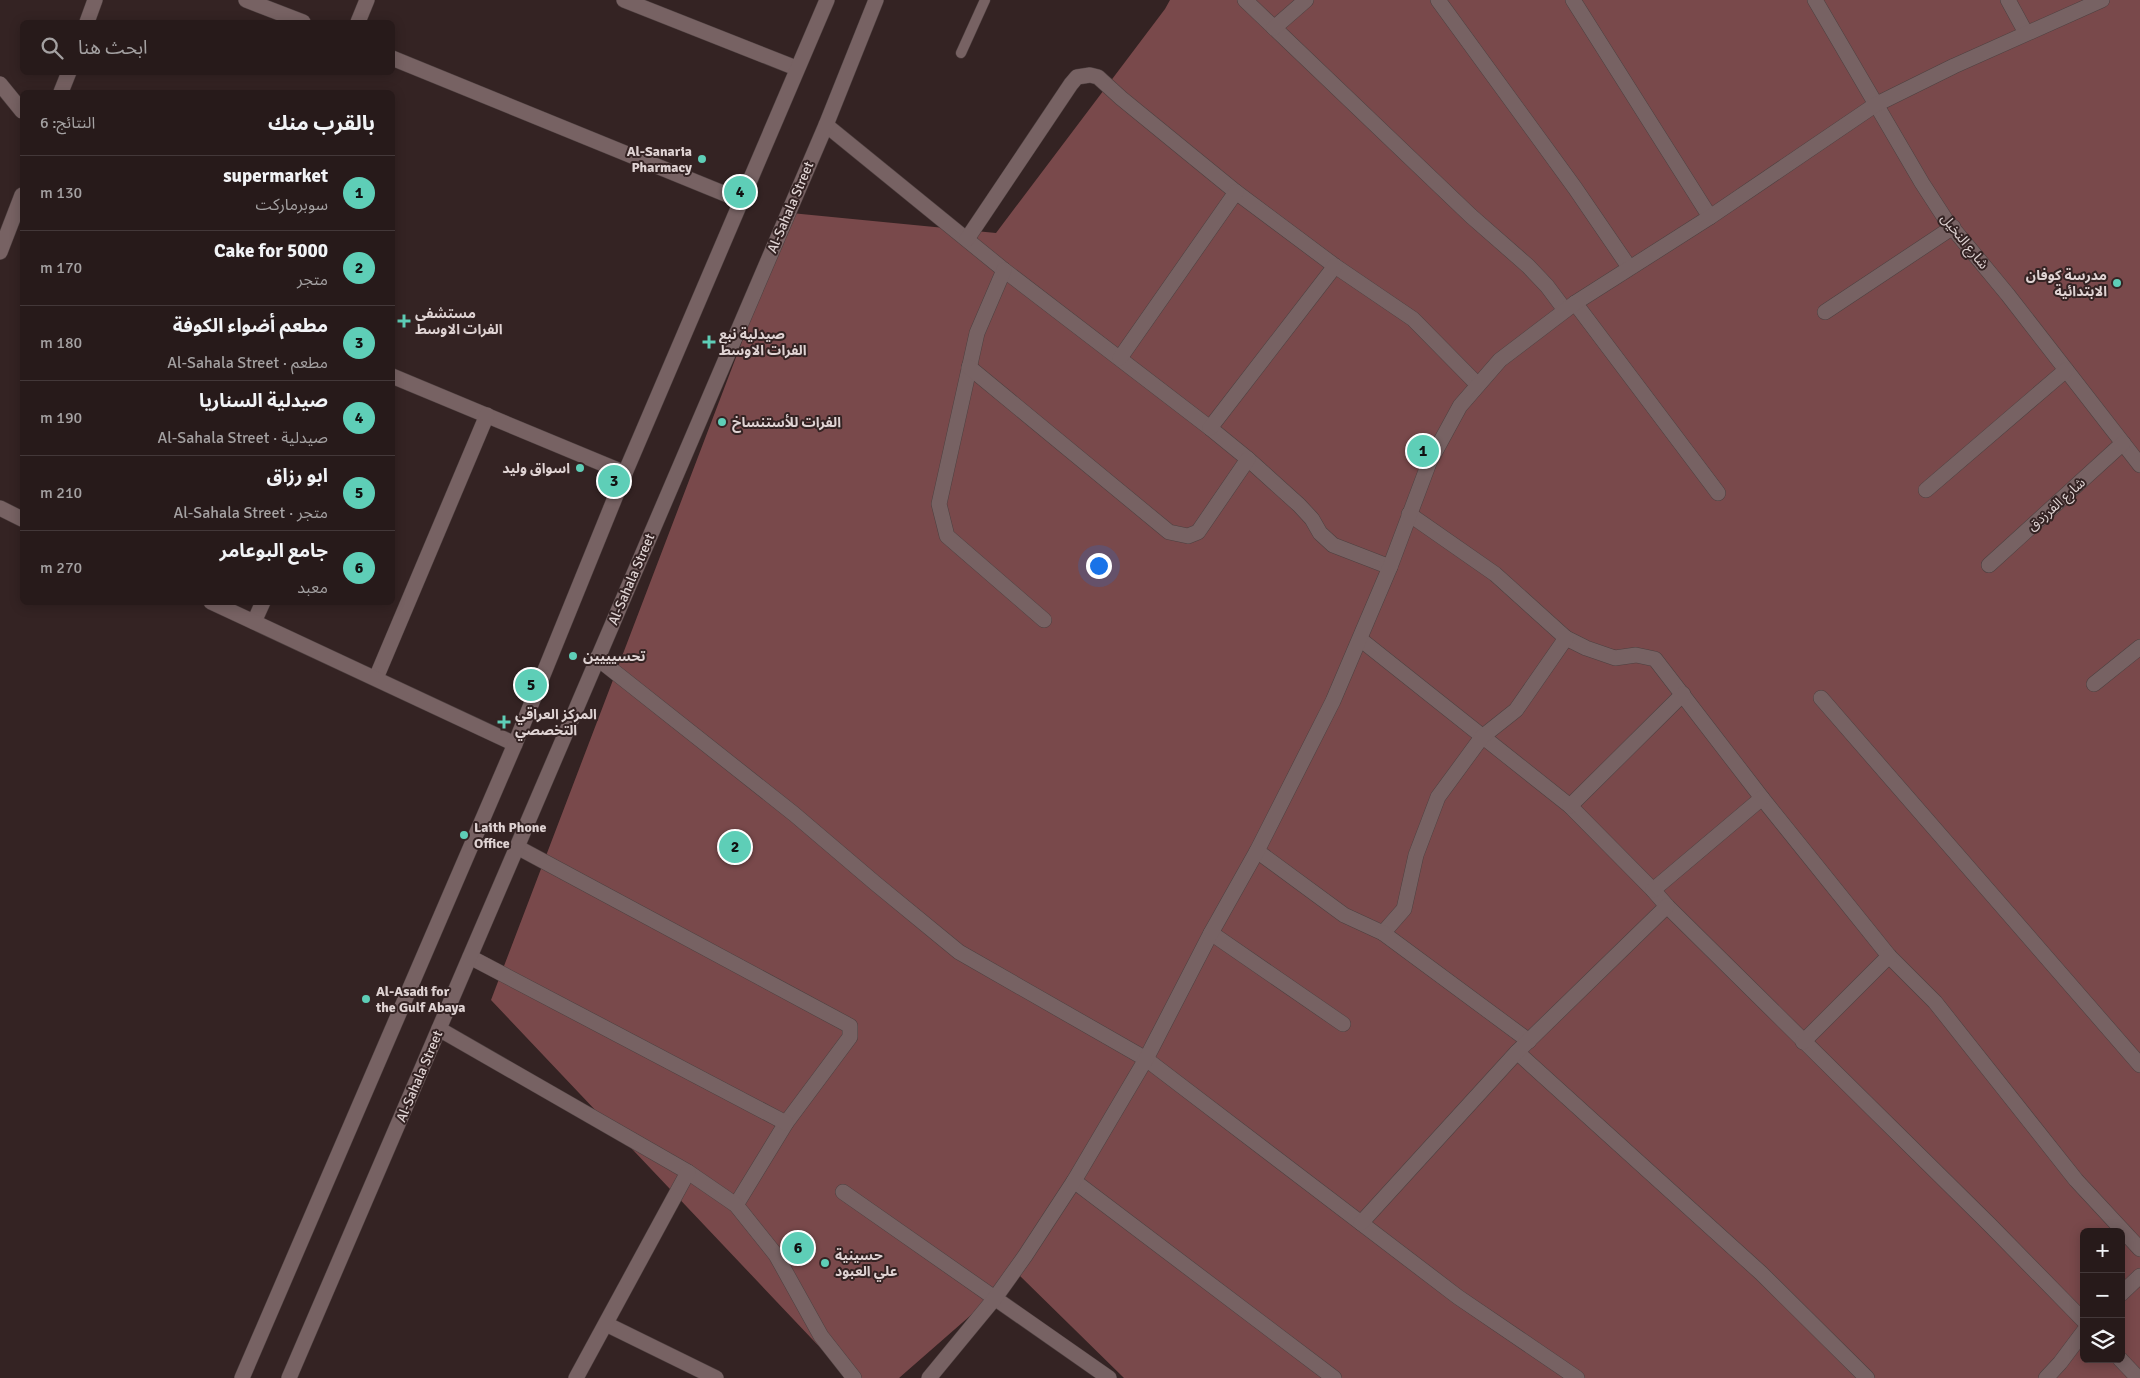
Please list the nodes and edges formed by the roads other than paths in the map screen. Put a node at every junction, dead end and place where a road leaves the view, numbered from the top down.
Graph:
1 (95, 0) edge
2 (246, 0) edge
3 (367, 0) edge
4 (624, 0) edge
5 (827, 0) edge
6 (876, 0) edge
7 (985, 0) edge
8 (1245, 0) edge
9 (1306, 0) edge
10 (1438, 0) edge
11 (1573, 0) edge
12 (1815, 0) edge
13 (2008, 0) edge
14 (2102, 0) edge
15 (88, 20) edge
16 (299, 20) edge
17 (359, 20) edge
18 (1274, 28) junction
19 (2026, 33) junction
20 (961, 53) dead end
21 (395, 59) edge
22 (796, 68) junction
23 (68, 75) edge
24 (0, 84) edge
25 (62, 90) edge
26 (1875, 105) junction
27 (20, 109) edge
28 (826, 124) junction
29 (1236, 192) junction
30 (740, 200) junction
31 (20, 208) edge
32 (1710, 217) junction
33 (18, 221) edge
34 (1953, 227) junction
35 (967, 240) junction
36 (0, 252) edge
37 (1335, 266) junction
38 (1629, 267) junction
39 (1004, 270) junction
40 (1570, 307) junction
41 (1824, 312) dead end
42 (1120, 358) junction
43 (969, 367) junction
44 (2066, 370) junction
45 (395, 377) edge
46 (1478, 385) junction
47 (487, 415) junction
48 (1210, 428) junction
49 (2123, 443) junction
50 (1248, 459) junction
51 (2140, 465) edge
52 (625, 473) junction
53 (1926, 490) dead end
54 (1718, 493) dead end
55 (0, 508) edge
56 (1409, 514) junction
57 (20, 517) edge
58 (1990, 565) dead end
59 (1390, 566) junction
60 (217, 605) edge
61 (262, 605) edge
62 (1044, 620) dead end
63 (254, 622) junction
64 (1566, 638) junction
65 (1360, 639) junction
66 (2140, 646) edge
67 (597, 658) junction
68 (376, 678) junction
69 (2094, 684) dead end
70 (1683, 694) junction
71 (1821, 698) dead end
72 (1482, 737) junction
73 (515, 744) junction
74 (1762, 798) junction
75 (1570, 806) junction
76 (518, 847) junction
77 (1257, 851) junction
78 (1653, 890) junction
79 (1667, 906) junction
80 (1210, 933) junction
81 (1383, 933) junction
82 (1889, 956) junction
83 (470, 958) junction
84 (1343, 1024) dead end
85 (439, 1029) junction
86 (1529, 1041) junction
87 (1803, 1042) junction
88 (1517, 1052) junction
89 (1146, 1059) junction
90 (2140, 1065) edge
91 (786, 1123) junction
92 (688, 1172) junction
93 (1074, 1181) junction
94 (843, 1192) dead end
95 (736, 1205) junction
96 (1361, 1223) junction
97 (2140, 1249) edge
98 (2140, 1276) edge
99 (2125, 1290) edge
100 (995, 1298) junction
101 (2081, 1318) edge
102 (606, 1324) junction
103 (2080, 1336) edge
104 (2124, 1363) edge
105 (242, 1378) edge
106 (288, 1378) edge
107 (576, 1378) edge
108 (716, 1378) edge
109 (854, 1378) edge
110 (929, 1378) edge
111 (1109, 1378) edge
112 (1334, 1378) edge
113 (1577, 1378) edge
114 (1867, 1378) edge
115 (2046, 1378) edge
116 (2138, 1378) edge

1 - 15 street
2 - 16 street
3 - 17 street
4 - 22 street
5 - 22 street
6 - 28 street, Al-Sahala Street
7 - 20 lane
8 - 18 street
9 - 18 street
10 - 38 street
11 - 32 street
12 - 26 street, شارع النخيل
13 - 19 street
14 - 19 street
18 - 40 street
19 - 26 street
21 - 30 street
22 - 30 street
23 - 25 street
24 - 27 street
26 - 32 street
26 - 34 street, شارع النخيل
28 - 35 street
28 - 67 street, Al-Sahala Street
29 - 35 street
29 - 37 street
29 - 42 street
30 - 52 street
31 - 33 street
32 - 38 street
33 - 36 street
34 - 41 street
34 - 44 street, شارع النخيل
35 - 39 street
37 - 46 street
37 - 48 street
38 - 40 street
39 - 42 street
39 - 43 street
40 - 46 street
40 - 54 street
42 - 48 street
43 - 50 street
43 - 62 street
44 - 49 street, شارع النخيل
44 - 53 street
45 - 47 street
46 - 56 street
47 - 52 street
47 - 68 street
48 - 50 street
49 - 51 street, شارع النخيل
49 - 58 street, شارع الفرزدق
50 - 59 street
52 - 73 street
55 - 57 street
56 - 59 street
56 - 64 street
59 - 65 street
60 - 63 street
61 - 63 street
63 - 68 street
64 - 70 street
64 - 72 street
65 - 72 street
65 - 77 street
66 - 69 street
67 - 76 street, Al-Sahala Street
67 - 89 street
68 - 73 street
70 - 74 street
70 - 75 street
71 - 90 street
72 - 75 street
72 - 81 street
73 - 105 street
74 - 78 street
74 - 82 street
75 - 78 street
76 - 83 street, Al-Sahala Street
76 - 91 street
77 - 80 street
77 - 81 street
78 - 79 street
79 - 86 street
79 - 87 street
80 - 84 street
80 - 89 street
81 - 86 street
82 - 87 street
82 - 97 street
83 - 85 street, Al-Sahala Street
83 - 91 street
85 - 92 street
85 - 106 street, Al-Sahala Street
86 - 88 street
87 - 101 street
88 - 96 street
88 - 114 street
89 - 93 street
89 - 96 street
91 - 95 street
92 - 95 street
92 - 102 street
93 - 100 street
93 - 112 street
94 - 100 street
95 - 109 street
96 - 113 street
98 - 99 street
100 - 110 street
100 - 111 street
102 - 107 street
102 - 108 street
103 - 115 street
104 - 116 street

